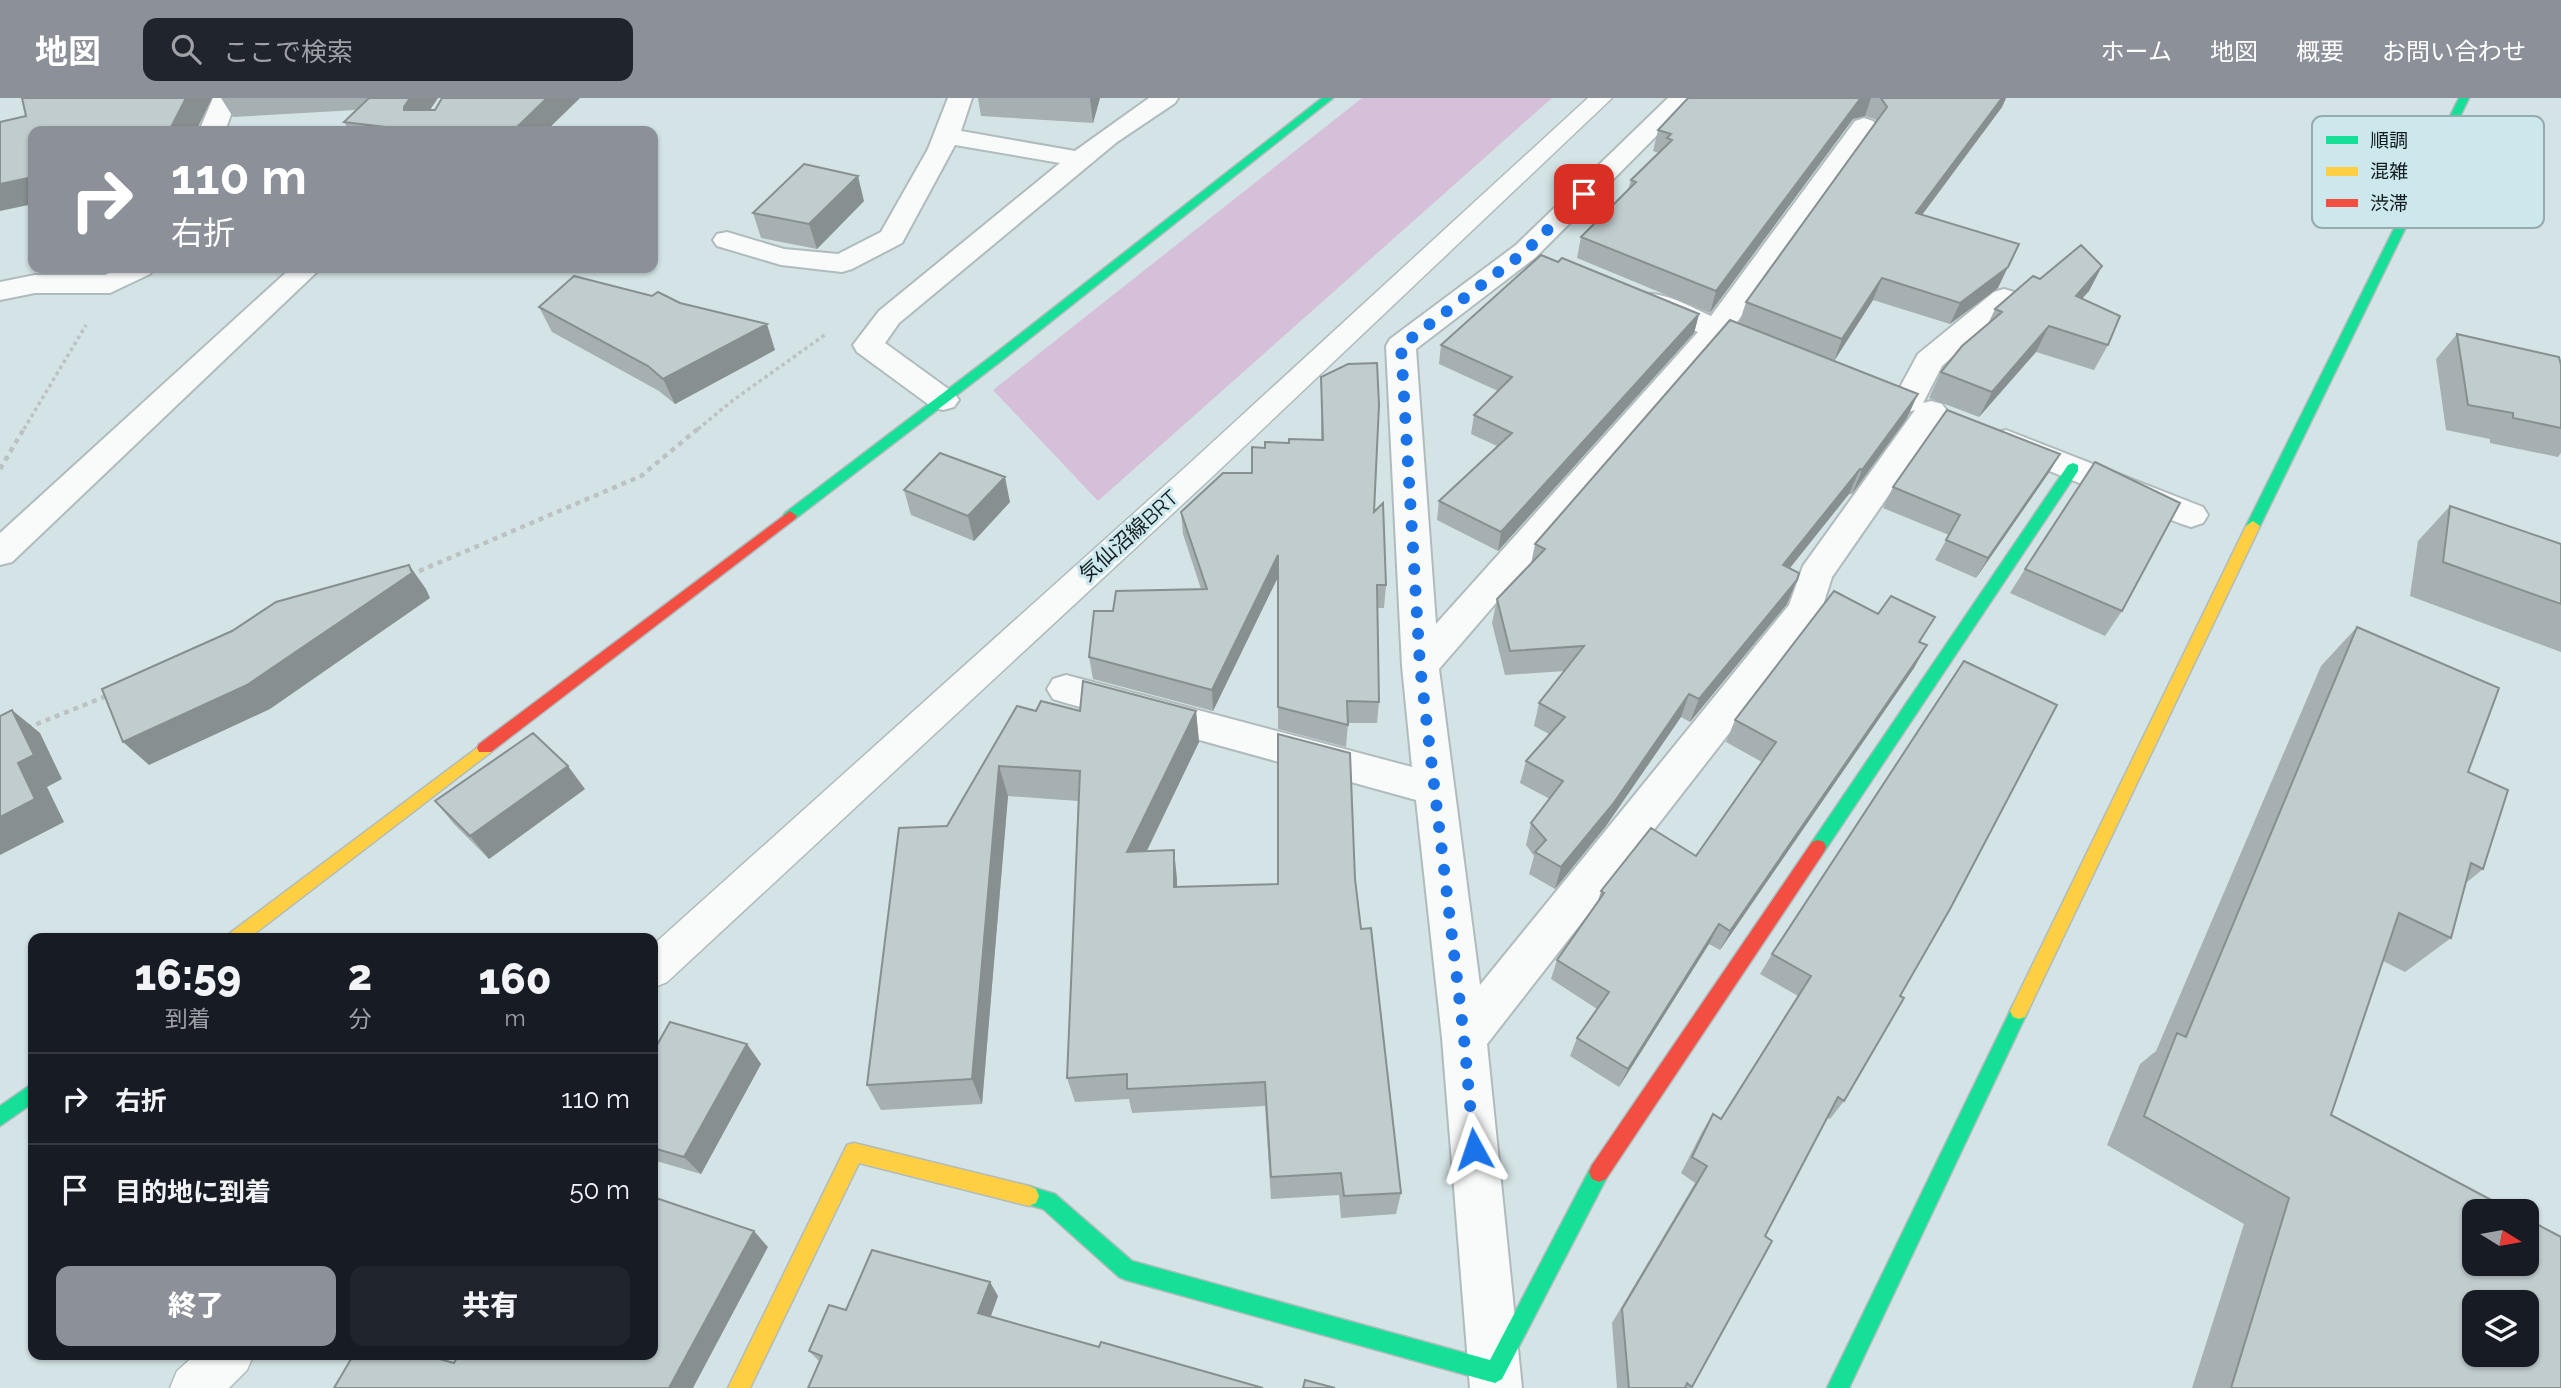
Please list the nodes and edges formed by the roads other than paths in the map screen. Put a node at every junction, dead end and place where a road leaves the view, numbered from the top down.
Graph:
1 (225, 98) edge
2 (960, 98) edge
3 (1166, 98) edge
4 (1328, 98) edge
5 (1601, 98) edge
6 (1682, 98) edge
7 (2464, 98) edge
8 (2455, 116) edge
9 (214, 126) edge
10 (1864, 126) dead end
11 (946, 136) junction
12 (1081, 160) junction
13 (2400, 228) edge
14 (727, 240) dead end
15 (130, 273) edge
16 (302, 273) edge
17 (0, 291) edge
18 (1628, 293) edge
19 (2004, 298) edge
20 (1717, 329) junction
21 (1793, 358) edge
22 (943, 400) junction
23 (1932, 411) junction
24 (2073, 468) junction
25 (2191, 515) dead end
26 (0, 553) edge
27 (1420, 666) junction
28 (1066, 689) dead end
29 (1435, 789) junction
30 (243, 933) edge
31 (658, 965) edge
32 (1464, 1038) junction
33 (28, 1096) edge
34 (0, 1117) edge
35 (224, 1360) edge
36 (1495, 1380) edge
37 (194, 1388) edge
38 (740, 1388) edge
39 (1838, 1388) edge

1 - 9 street
2 - 11 street
3 - 12 street
4 - 22 street
5 - 31 lane, 気仙沼線BRT
6 - 27 street
7 - 8 street
10 - 20 street
11 - 12 street
11 - 14 street
12 - 22 street
13 - 39 street
15 - 17 street
16 - 26 street
18 - 20 street
19 - 23 street
20 - 21 street
20 - 27 street
22 - 30 street
23 - 24 street
23 - 32 street
24 - 25 street
24 - 36 street
27 - 29 street
28 - 29 street
29 - 32 street
32 - 36 street
33 - 34 street
35 - 37 lane
36 - 38 street

